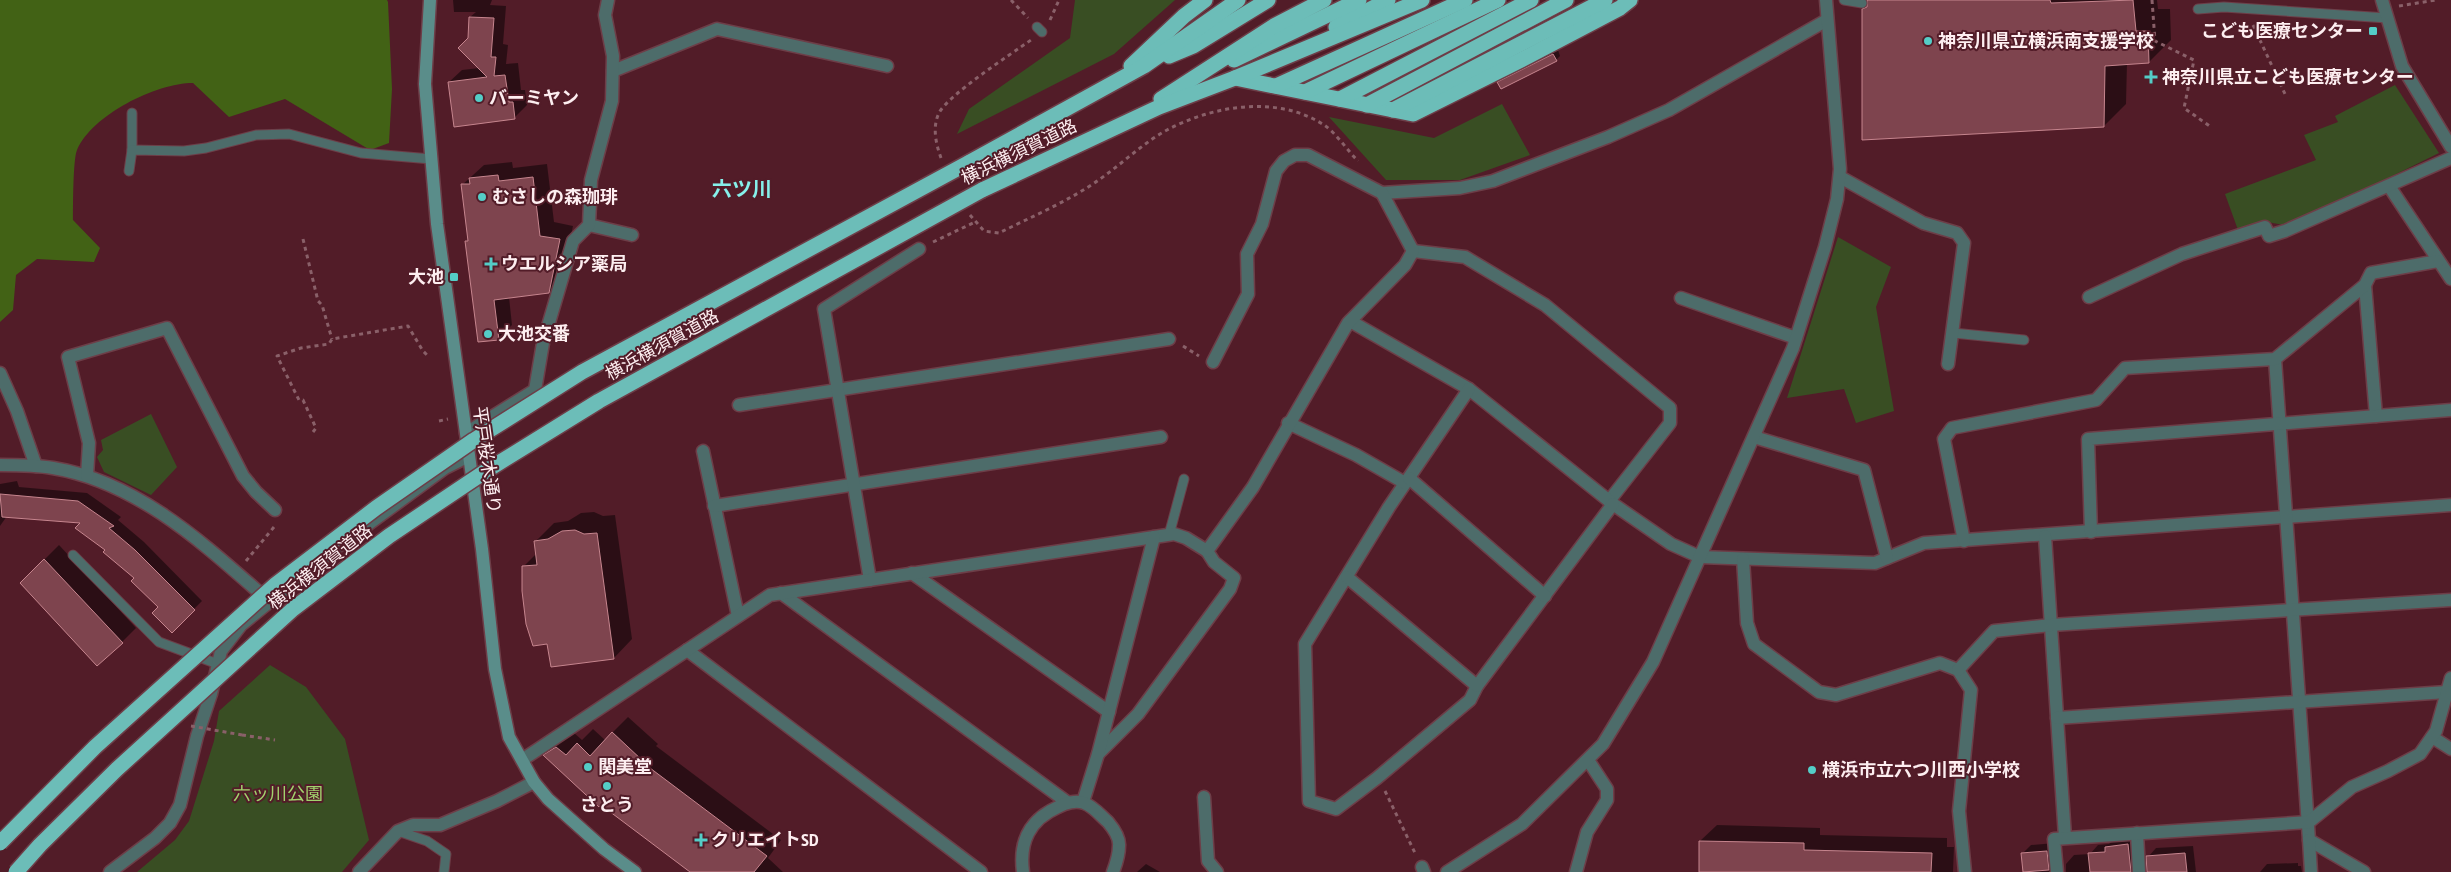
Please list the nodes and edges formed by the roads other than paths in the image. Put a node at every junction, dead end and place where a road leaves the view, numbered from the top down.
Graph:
1 (430, 0) edge
2 (608, 0) edge
3 (1205, 0) edge
4 (1221, 0) edge
5 (1238, 0) edge
6 (1268, 0) edge
7 (1324, 0) edge
8 (1359, 0) edge
9 (1388, 0) edge
10 (1422, 0) edge
11 (1465, 0) edge
12 (1498, 0) edge
13 (1532, 0) edge
14 (1566, 0) edge
15 (1605, 0) edge
16 (1630, 0) edge
17 (1826, 0) edge
18 (1844, 0) edge
19 (2382, 0) edge
20 (1862, 3) dead end
21 (1309, 5) edge
22 (2198, 9) dead end
23 (2387, 18) junction
24 (1827, 20) junction
25 (887, 66) dead end
26 (1137, 66) junction
27 (1265, 66) junction
28 (1210, 67) junction
29 (613, 70) junction
30 (1235, 78) junction
31 (1276, 86) junction
32 (1305, 92) junction
33 (1340, 99) junction
34 (1366, 105) junction
35 (1392, 110) junction
36 (132, 113) dead end
37 (1128, 121) junction
38 (2451, 147) edge
39 (132, 150) junction
40 (431, 158) junction
41 (2451, 158) edge
42 (129, 171) dead end
43 (1840, 177) junction
44 (2390, 186) junction
45 (1382, 193) junction
46 (589, 225) junction
47 (632, 235) dead end
48 (919, 249) road end
49 (1413, 251) junction
50 (2438, 261) junction
51 (2451, 279) edge
52 (2365, 285) junction
53 (2089, 297) dead end
54 (1681, 298) dead end
55 (1350, 321) junction
56 (1953, 334) junction
57 (1796, 338) junction
58 (1169, 340) road end
59 (2024, 340) dead end
60 (2275, 359) junction
61 (1213, 362) road end
62 (1948, 364) dead end
63 (0, 373) edge
64 (1469, 389) junction
65 (838, 390) junction
66 (738, 405) dead end
67 (2451, 410) edge
68 (2376, 416) junction
69 (1288, 423) junction
70 (2279, 424) junction
71 (466, 433) junction
72 (1160, 437) dead end
73 (1754, 437) junction
74 (703, 451) dead end
75 (469, 456) junction
76 (0, 465) edge
77 (36, 466) junction
78 (87, 476) junction
79 (1184, 479) dead end
80 (1407, 480) junction
81 (854, 484) junction
82 (1611, 502) junction
83 (2451, 505) edge
84 (714, 506) junction
85 (274, 510) dead end
86 (2286, 518) junction
87 (2091, 532) junction
88 (1169, 535) junction
89 (2045, 536) junction
90 (1154, 537) junction
91 (1964, 541) junction
92 (1207, 551) junction
93 (73, 555) dead end
94 (1700, 557) junction
95 (1887, 558) junction
96 (1743, 559) junction
97 (912, 573) junction
98 (1347, 577) junction
99 (870, 580) junction
100 (781, 593) junction
101 (1544, 596) junction
102 (2451, 600) edge
103 (268, 601) junction
104 (2292, 609) junction
105 (738, 616) junction
106 (2051, 625) junction
107 (687, 650) junction
108 (218, 664) junction
109 (1958, 670) junction
110 (2451, 678) edge
111 (1477, 686) junction
112 (2447, 692) junction
113 (2300, 702) junction
114 (1109, 712) junction
115 (2057, 718) junction
116 (2432, 737) junction
117 (2451, 748) edge
118 (1098, 754) junction
119 (522, 760) junction
120 (1588, 760) junction
121 (534, 782) junction
122 (1204, 797) dead end
123 (1067, 802) junction
124 (1083, 802) junction
125 (2309, 822) junction
126 (398, 831) junction
127 (2137, 833) junction
128 (2065, 837) junction
129 (2309, 840) junction
130 (0, 843) edge
131 (16, 872) edge
132 (110, 872) edge
133 (359, 872) edge
134 (444, 872) edge
135 (635, 872) edge
136 (981, 872) edge
137 (1023, 872) edge
138 (1113, 872) edge
139 (1217, 872) edge
140 (1447, 872) edge
141 (1576, 872) edge
142 (1965, 872) edge
143 (2057, 872) edge
144 (2139, 872) edge
145 (2311, 872) edge
146 (2364, 872) edge

1 - 40 main road, 平戸桜木通り
2 - 29 street
3 - 26 highway
4 - 26 highway
5 - 26 highway, 横浜横須賀道路
6 - 26 highway
7 - 21 highway
8 - 28 highway
9 - 27 highway
10 - 27 highway, 横浜横須賀道路
11 - 31 highway
12 - 32 highway
13 - 33 highway
14 - 34 highway
15 - 35 highway
16 - 35 highway
17 - 24 street
18 - 20 lane
19 - 23 street
21 - 28 highway
22 - 23 lane
23 - 38 street
24 - 43 street
24 - 45 street
25 - 29 street
26 - 130 highway, 横浜横須賀道路, bridge
27 - 30 highway, 横浜横須賀道路
28 - 37 highway
29 - 46 street
30 - 31 highway
30 - 37 highway, 横浜横須賀道路
31 - 32 highway
32 - 33 highway
33 - 34 highway
34 - 35 highway
36 - 39 lane
37 - 131 highway, 横浜横須賀道路, bridge
39 - 40 lane
39 - 42 lane
40 - 71 main road, 平戸桜木通り
41 - 44 street
43 - 56 street
43 - 57 street
44 - 50 street
44 - 53 street
45 - 49 street
45 - 61 street
46 - 47 street
46 - 71 street
48 - 65 street
49 - 55 street
49 - 82 street
50 - 51 street
50 - 52 street
52 - 60 street
52 - 68 street
54 - 57 street
55 - 64 street
55 - 69 street
56 - 59 lane
56 - 62 street
57 - 73 street
58 - 65 street
60 - 70 street
60 - 91 street
63 - 77 street
64 - 80 street
64 - 82 street
65 - 66 street
65 - 81 street
67 - 68 street
68 - 70 street
69 - 80 street
69 - 92 street
70 - 86 street
70 - 87 street
71 - 75 main road, 平戸桜木通り
72 - 81 street
73 - 94 street
73 - 95 street
74 - 84 street
75 - 103 street
75 - 119 main road, 平戸桜木通り
76 - 77 street
77 - 78 street
78 - 85 street
78 - 103 street
79 - 88 lane
80 - 98 street
80 - 101 street
81 - 84 street
81 - 99 street
82 - 94 street
82 - 101 street
83 - 86 street
84 - 105 street
86 - 87 street
86 - 104 street
87 - 89 street
88 - 90 street
88 - 92 street
89 - 91 street
89 - 106 street
90 - 97 street
90 - 114 street
91 - 95 street
92 - 118 street
93 - 108 lane
94 - 96 street
94 - 120 street
95 - 96 street
96 - 109 street
97 - 99 street
97 - 114 street
98 - 111 street
98 - 111 street
99 - 100 street
100 - 105 street
100 - 123 street
101 - 111 street
102 - 104 street
103 - 108 street
104 - 106 street
104 - 113 street
105 - 107 street
106 - 109 street
106 - 115 street
107 - 119 street
107 - 136 street
108 - 132 street
109 - 142 street
110 - 112 street
112 - 113 street
112 - 116 street
113 - 115 street
113 - 125 street
114 - 118 street
115 - 128 street
116 - 117 street
116 - 125 street
118 - 124 street
119 - 121 main road, 平戸桜木通り
120 - 140 street
120 - 141 street
121 - 126 street
121 - 135 main road, 平戸桜木通り
122 - 139 street
123 - 124 street
123 - 137 street
124 - 138 street
125 - 127 street
125 - 129 street
126 - 133 street
126 - 134 lane
127 - 128 street
127 - 144 street
128 - 143 street
129 - 145 street
129 - 146 street

